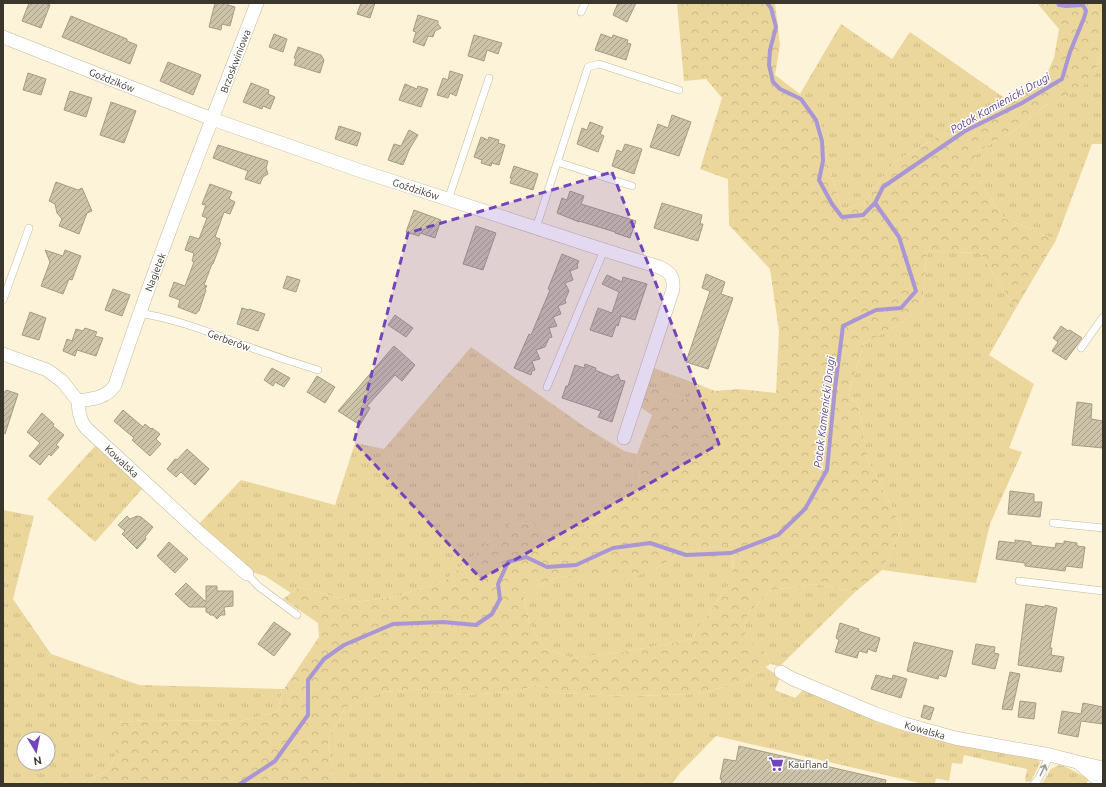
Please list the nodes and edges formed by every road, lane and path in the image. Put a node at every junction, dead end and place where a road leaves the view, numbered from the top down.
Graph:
1 (258, 3) edge
2 (585, 3) edge
3 (582, 12) dead end
4 (3, 37) edge
5 (489, 78) dead end
6 (679, 90) dead end
7 (212, 119) junction
8 (557, 162) junction
9 (632, 186) dead end
10 (448, 200) junction
11 (29, 228) dead end
12 (536, 228) junction
13 (604, 250) junction
14 (3, 300) edge
15 (139, 313) junction
16 (1103, 317) edge
17 (1080, 348) dead end
18 (3, 354) edge
19 (318, 370) dead end
20 (547, 387) dead end
21 (78, 401) junction
22 (624, 438) dead end
23 (1053, 522) dead end
24 (1103, 528) edge
25 (247, 574) joint
26 (1019, 581) dead end
27 (1103, 591) edge
28 (297, 615) dead end
29 (781, 672) dead end
30 (1050, 755) junction
31 (1077, 762) junction
32 (1103, 768) edge
33 (1034, 784) edge
34 (1103, 784) edge

1 - 7 street, Brzoskwiniowa
2 - 3 lane
4 - 7 street, Goździków
5 - 10 lane
6 - 8 lane
7 - 10 street, Goździków
7 - 15 street, Nagietek
8 - 9 lane
8 - 12 lane
10 - 12 street, Goździków
11 - 14 lane
12 - 13 street, Goździków
13 - 20 lane
13 - 22 street, Goździków
15 - 19 lane, Gerberów
15 - 21 street, Nagietek
16 - 17 lane
18 - 21 street, Kowalska
21 - 25 street, Kowalska
23 - 24 lane
25 - 28 lane
26 - 27 lane
29 - 30 street, Kowalska
30 - 31 street, Kowalska
33 -> 30 lane
31 - 32 street, Kowalska
31 - 34 street, Kowalska

